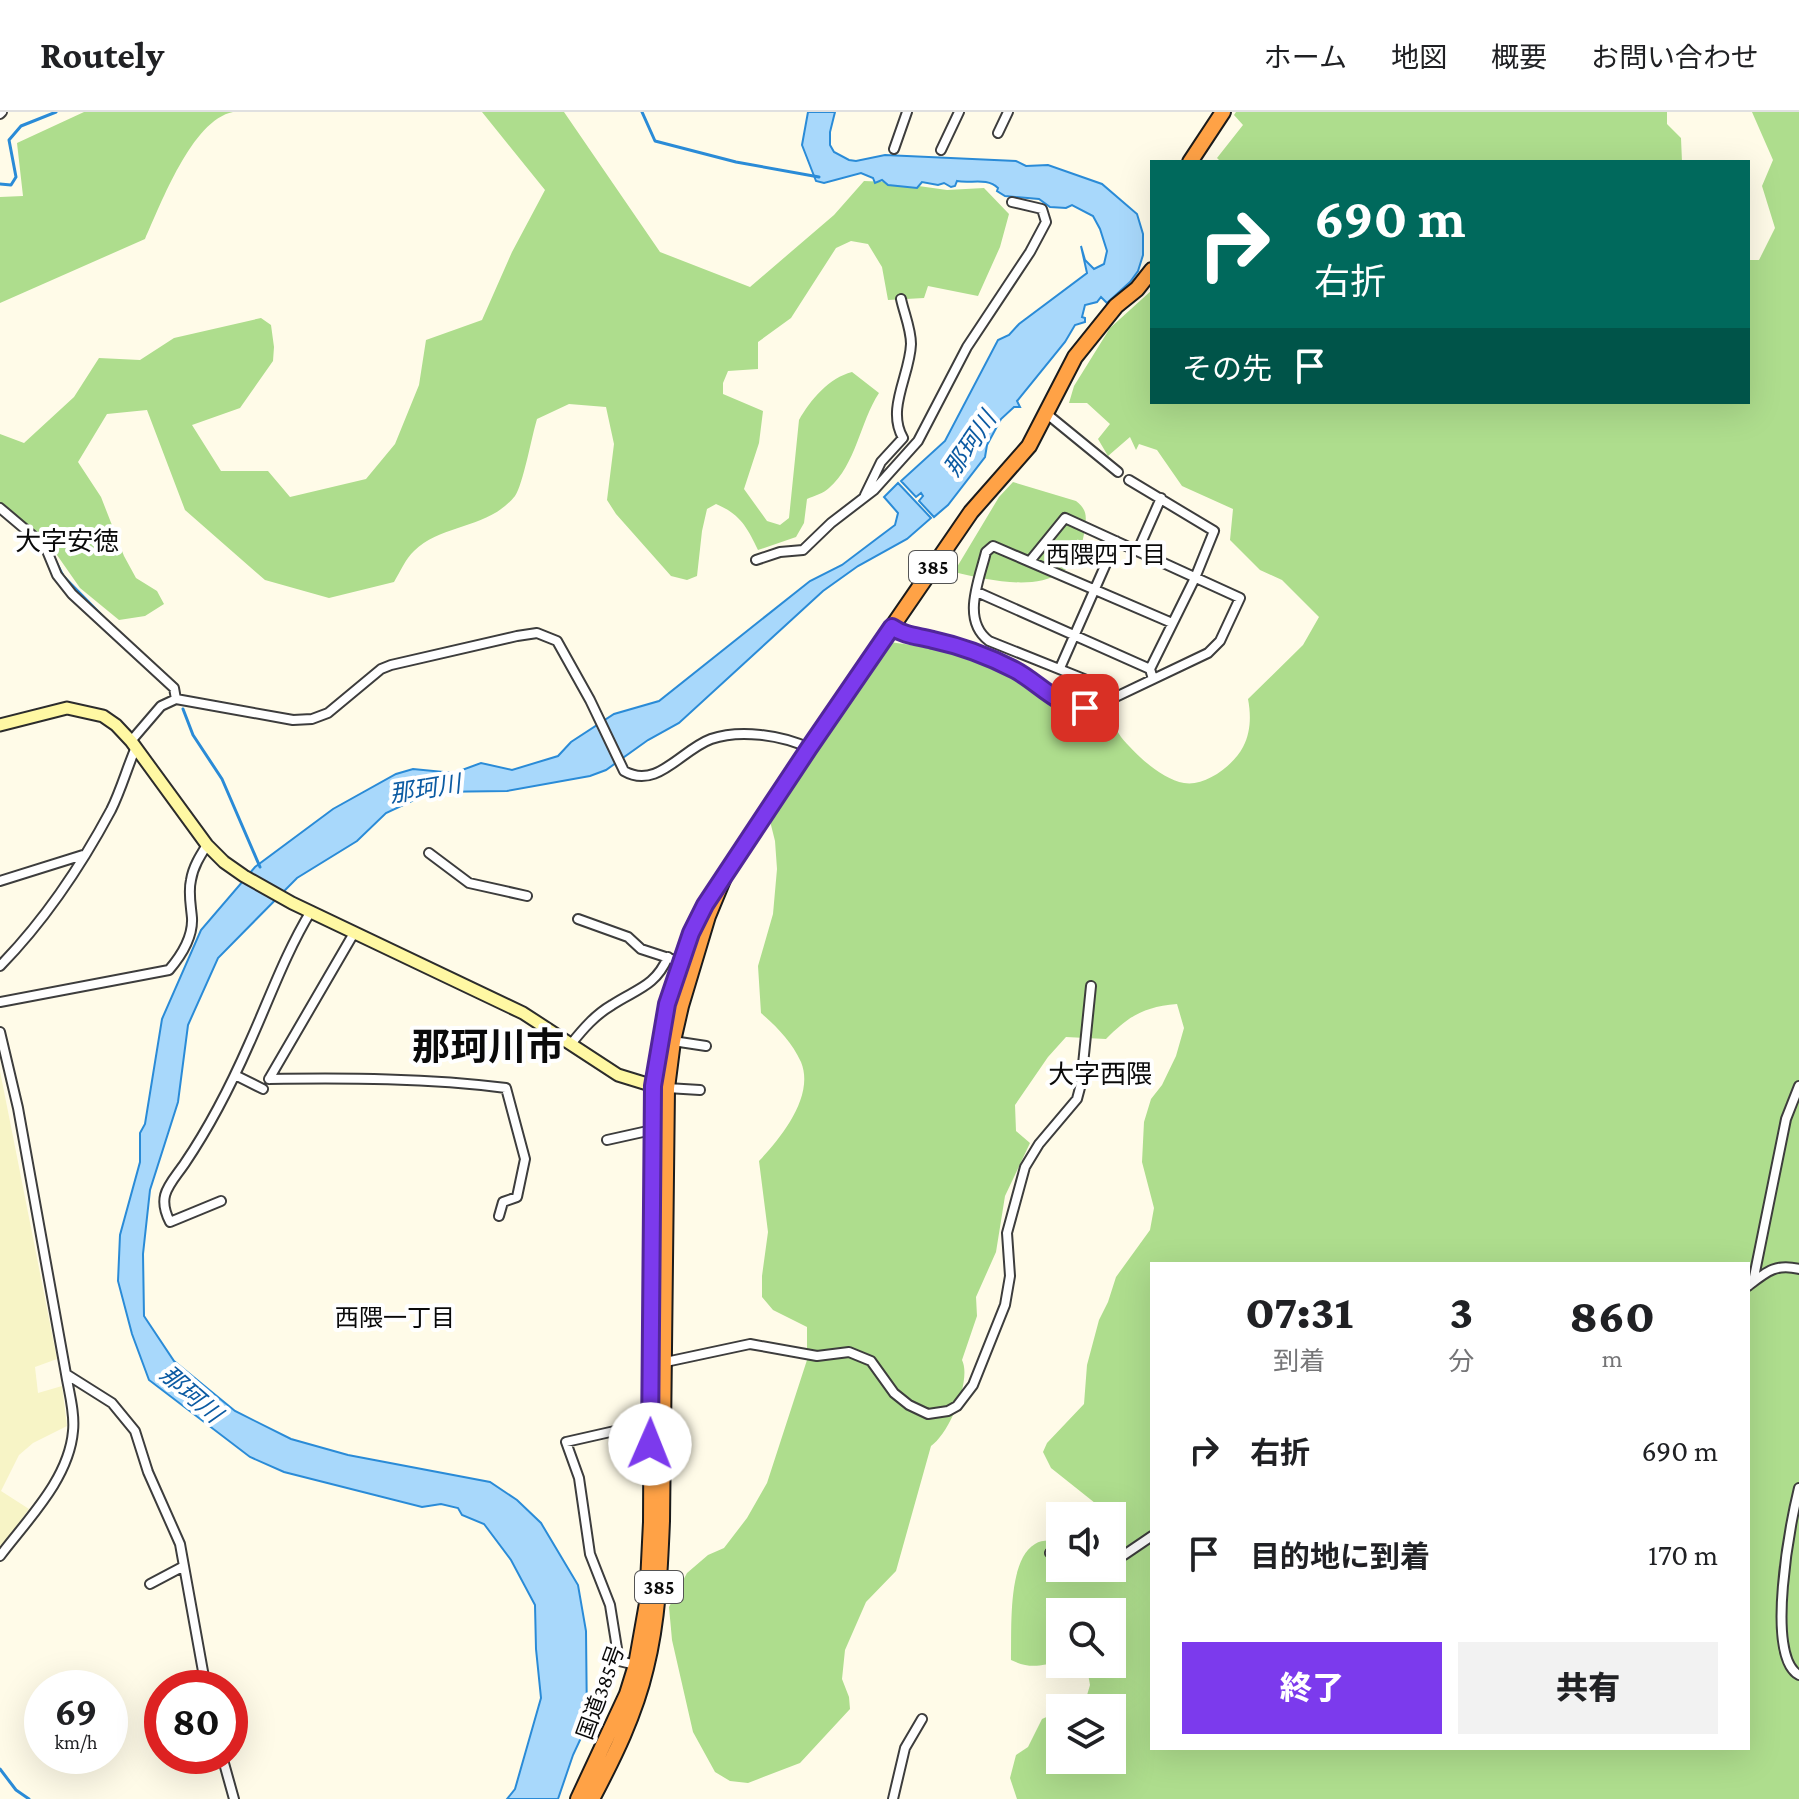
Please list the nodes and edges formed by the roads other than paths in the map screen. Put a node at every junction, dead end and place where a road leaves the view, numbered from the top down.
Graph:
1 (907, 112) edge
2 (959, 112) edge
3 (1008, 112) edge
4 (1223, 112) edge
5 (998, 133) dead end
6 (894, 149) dead end
7 (941, 150) dead end
8 (1191, 160) edge
9 (1012, 202) dead end
10 (1150, 272) edge
11 (901, 299) dead end
12 (1047, 414) junction
13 (1118, 472) dead end
14 (1129, 480) dead end
15 (1161, 498) junction
16 (863, 499) junction
17 (0, 508) edge
18 (1116, 541) junction
19 (1138, 550) junction
20 (756, 560) dead end
21 (1030, 561) junction
22 (1195, 578) junction
23 (1095, 589) junction
24 (977, 592) junction
25 (1172, 623) junction
26 (892, 627) junction
27 (1074, 635) junction
28 (1060, 668) junction
29 (1150, 669) junction
30 (1153, 679) junction
31 (176, 699) junction
32 (1085, 708) junction
33 (0, 725) edge
34 (134, 744) junction
35 (809, 748) junction
36 (207, 845) junction
37 (429, 853) dead end
38 (84, 855) junction
39 (0, 881) edge
40 (527, 896) dead end
41 (311, 911) junction
42 (578, 919) dead end
43 (354, 933) junction
44 (680, 961) junction
45 (0, 966) edge
46 (1091, 986) dead end
47 (0, 1002) edge
48 (0, 1032) edge
49 (673, 1041) junction
50 (571, 1044) junction
51 (706, 1046) dead end
52 (235, 1075) junction
53 (1799, 1086) edge
54 (660, 1087) junction
55 (263, 1089) dead end
56 (700, 1090) dead end
57 (652, 1130) junction
58 (607, 1140) dead end
59 (221, 1201) dead end
60 (499, 1216) dead end
61 (1799, 1269) edge
62 (1750, 1284) edge
63 (657, 1363) junction
64 (66, 1374) junction
65 (650, 1423) junction
66 (1799, 1488) edge
67 (1150, 1537) edge
68 (1126, 1554) edge
69 (0, 1556) edge
70 (184, 1566) junction
71 (150, 1584) dead end
72 (636, 1665) junction
73 (203, 1670) edge
74 (1799, 1675) edge
75 (922, 1719) dead end
76 (226, 1774) edge
77 (587, 1798) edge
78 (234, 1799) edge
79 (893, 1799) edge

1 - 6 street
2 - 7 street
3 - 5 street
4 - 8 highway
9 - 16 street
10 - 12 highway, 国道385号 / 385
11 - 16 street
12 - 13 street
12 - 26 highway, 国道385号 / 385
14 - 15 street
15 - 19 street
15 - 22 street
16 - 20 street
17 - 31 street
18 - 19 street
18 - 21 street
18 - 23 street
19 - 22 street
21 - 23 street
21 - 24 street
22 - 25 street
22 - 30 street
23 - 25 street
23 - 27 street
24 - 27 street
24 - 28 street
25 - 29 street
26 - 32 street
26 - 35 highway, 国道385号 / 385
27 - 28 street
27 - 29 street
28 - 32 street
29 - 30 street
30 - 32 street
31 - 34 street
31 - 35 street
33 - 34 street
34 - 36 street
34 - 38 street
35 - 44 highway, 国道385号 / 385
36 - 41 street
36 - 47 street
37 - 40 street
38 - 39 street
38 - 45 street
41 - 43 street
41 - 52 street
42 - 44 street
43 - 50 street
43 - 60 street
44 - 49 highway, 国道385号 / 385
44 - 50 street
44 - 54 highway, 国道385号 / 385
46 - 63 street
48 - 64 street
49 - 51 street
49 - 54 highway, 国道385号 / 385
50 - 54 street
52 - 55 street
52 - 59 street
53 - 62 street
54 - 56 street
54 - 57 highway, 国道385号 / 385
54 - 63 highway, 国道385号 / 385
57 - 58 street
57 - 63 highway, 国道385号 / 385
61 - 62 street
63 - 65 highway, 国道385号 / 385
63 - 77 highway, 国道385号 / 385
64 - 69 street
64 - 70 street
65 - 72 highway, 国道385号 / 385
65 - 72 street
66 - 74 street
67 - 68 street
70 - 71 street
70 - 73 street
72 - 77 highway, 国道385号 / 385
75 - 79 street
76 - 78 street

